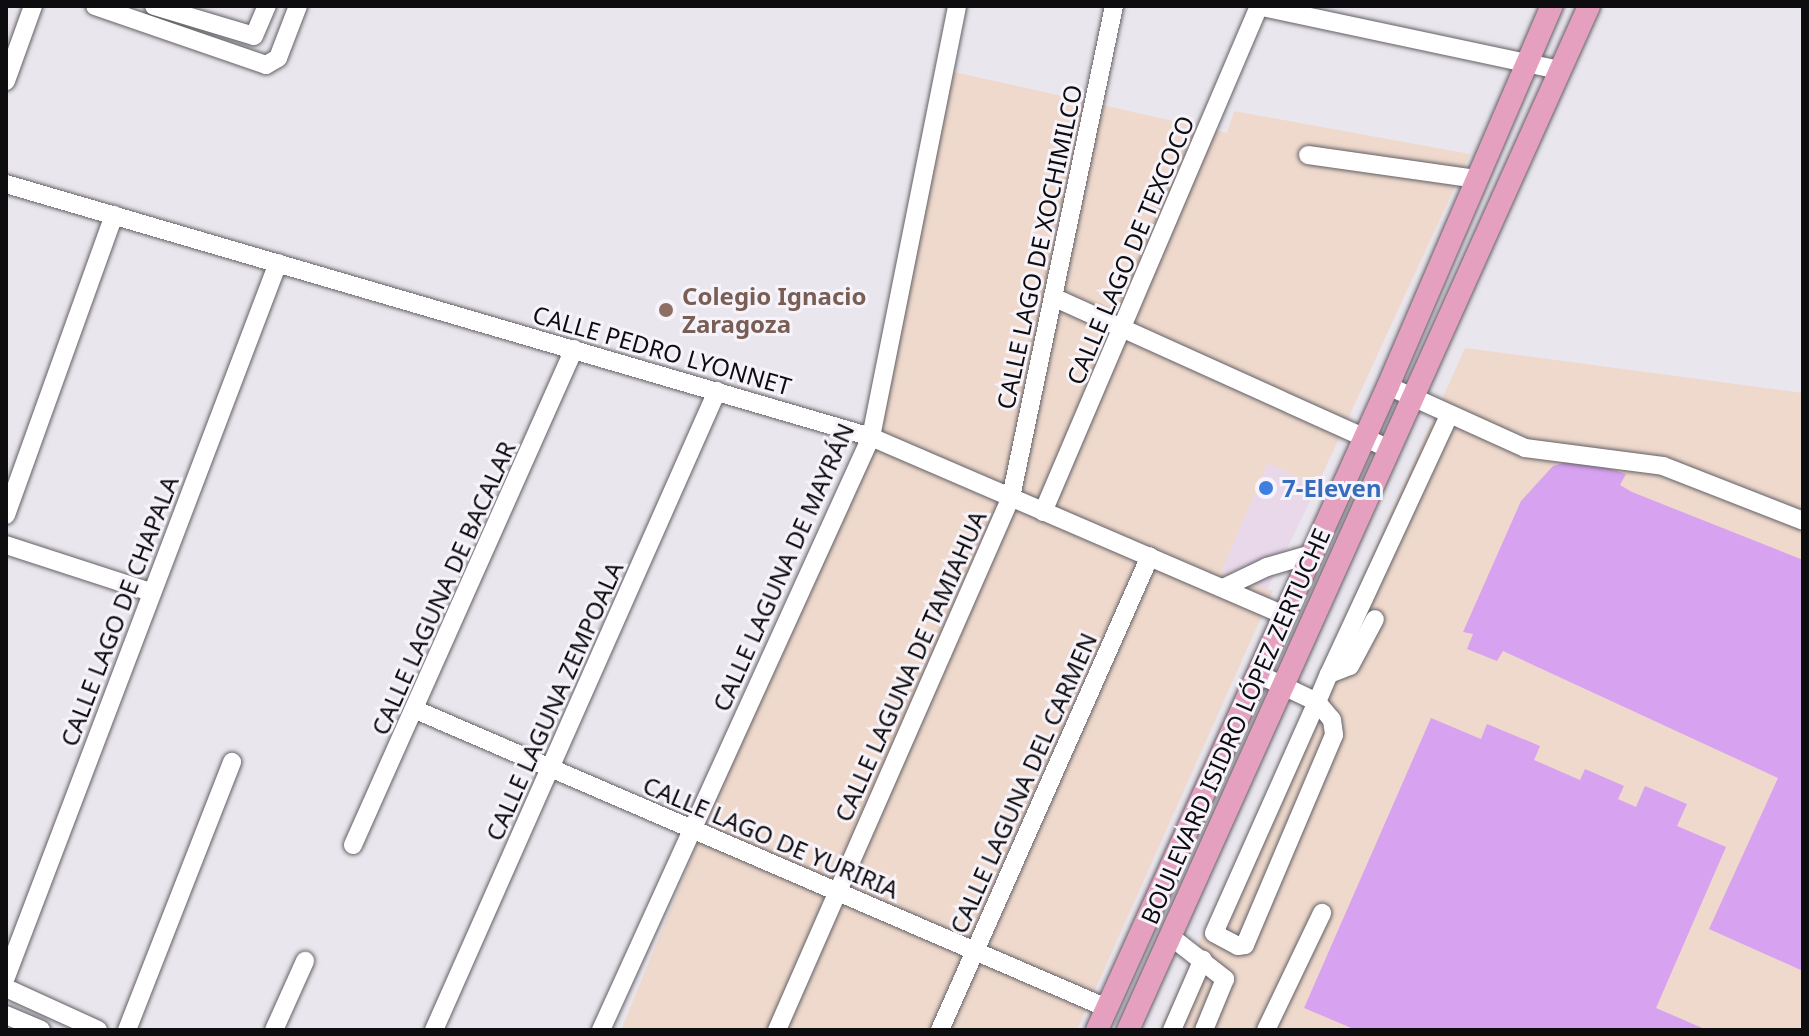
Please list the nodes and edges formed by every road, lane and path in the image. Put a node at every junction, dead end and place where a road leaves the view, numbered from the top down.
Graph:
1 (33, 6) edge
2 (95, 6) edge
3 (154, 6) edge
4 (267, 6) edge
5 (298, 6) edge
6 (957, 6) edge
7 (1114, 6) edge
8 (1259, 6) edge
9 (1552, 6) edge
10 (1589, 6) edge
11 (254, 36) junction
12 (12, 43) edge
13 (1527, 62) junction
14 (266, 65) junction
15 (1559, 70) junction
16 (6, 81) edge
17 (1308, 155) dead end
18 (1477, 179) junction
19 (6, 184) edge
20 (114, 215) junction
21 (278, 263) junction
22 (1053, 297) junction
23 (1123, 328) junction
24 (574, 349) junction
25 (1388, 386) junction
26 (717, 391) junction
27 (1410, 396) junction
28 (1449, 415) junction
29 (871, 437) junction
30 (1364, 437) junction
31 (1388, 448) junction
32 (1011, 497) junction
33 (1043, 512) junction
34 (6, 515) edge
35 (1803, 521) edge
36 (6, 545) edge
37 (1312, 554) junction
38 (1150, 556) junction
39 (1223, 588) junction
40 (151, 592) junction
41 (1285, 615) junction
42 (1375, 619) dead end
43 (1258, 674) junction
44 (1329, 674) junction
45 (1282, 684) junction
46 (1317, 702) junction
47 (416, 710) junction
48 (1235, 727) junction
49 (1258, 737) junction
50 (232, 762) dead end
51 (551, 767) junction
52 (691, 830) junction
53 (353, 845) dead end
54 (837, 891) junction
55 (1322, 913) dead end
56 (1170, 936) junction
57 (974, 951) junction
58 (1203, 959) junction
59 (305, 961) dead end
60 (6, 977) edge
61 (6, 988) edge
62 (1107, 1008) junction
63 (6, 1015) edge
64 (41, 1030) edge
65 (98, 1030) edge
66 (127, 1030) edge
67 (274, 1030) edge
68 (434, 1030) edge
69 (601, 1030) edge
70 (777, 1030) edge
71 (940, 1030) edge
72 (1097, 1030) edge
73 (1128, 1030) edge
74 (1172, 1030) edge
75 (1204, 1030) edge
76 (1266, 1030) edge

1 - 12 street
2 - 14 street
3 - 11 street
4 - 11 street
5 - 14 street
6 - 29 street, CALLE LAGUNA DE MAYRÁN
7 - 22 street, CALLE LAGO DE XOCHIMILCO
8 - 13 street
8 - 23 street, CALLE LAGO DE TEXCOCO
9 - 13 main road, BOULEVARD ISIDRO LÓPEZ ZERTUCHE
10 - 15 main road, BOULEVARD ISIDRO LÓPEZ ZERTUCHE
11 - 14 street
12 - 16 street
13 - 15 street
13 - 18 main road, BOULEVARD ISIDRO LÓPEZ ZERTUCHE
15 - 27 main road, BOULEVARD ISIDRO LÓPEZ ZERTUCHE
17 - 18 street
18 - 25 main road, BOULEVARD ISIDRO LÓPEZ ZERTUCHE
19 - 20 street, CALLE PEDRO LYONNET
20 - 21 street, CALLE PEDRO LYONNET
20 - 34 street
21 - 24 street, CALLE PEDRO LYONNET
21 - 40 street, CALLE LAGO DE CHAPALA
22 - 23 street
22 - 32 street, CALLE LAGO DE XOCHIMILCO
23 - 30 street
23 - 33 street, CALLE LAGO DE TEXCOCO
24 - 26 street, CALLE PEDRO LYONNET
24 - 47 street, CALLE LAGUNA DE BACALAR
25 - 27 street
25 - 30 main road, BOULEVARD ISIDRO LÓPEZ ZERTUCHE
26 - 29 street, CALLE PEDRO LYONNET
26 - 51 street, CALLE LAGUNA ZEMPOALA
27 - 28 street
27 - 31 main road, BOULEVARD ISIDRO LÓPEZ ZERTUCHE
28 - 35 street
28 - 44 street
29 - 32 street, CALLE PEDRO LYONNET
29 - 52 street, CALLE LAGUNA DE MAYRÁN
30 - 31 street
30 - 37 main road, BOULEVARD ISIDRO LÓPEZ ZERTUCHE
31 - 45 main road, BOULEVARD ISIDRO LÓPEZ ZERTUCHE
32 - 33 street, CALLE PEDRO LYONNET
32 - 54 street, CALLE LAGUNA DE TAMIAHUA
33 - 38 street, CALLE PEDRO LYONNET
36 - 40 street
37 - 39 street
37 - 41 main road, BOULEVARD ISIDRO LÓPEZ ZERTUCHE
38 - 39 street, CALLE PEDRO LYONNET
38 - 57 street, CALLE LAGUNA DEL CARMEN
39 - 41 street, CALLE PEDRO LYONNET
40 - 60 street, CALLE LAGO DE CHAPALA
41 - 43 main road, BOULEVARD ISIDRO LÓPEZ ZERTUCHE
42 - 44 street
43 - 45 street
43 - 48 main road, BOULEVARD ISIDRO LÓPEZ ZERTUCHE
44 - 46 street
45 - 46 street
45 - 49 main road, BOULEVARD ISIDRO LÓPEZ ZERTUCHE
46 - 46 street
47 - 51 street, CALLE LAGO DE YURIRIA
47 - 53 street, CALLE LAGUNA DE BACALAR
48 - 49 main road
48 - 62 main road, BOULEVARD ISIDRO LÓPEZ ZERTUCHE
49 - 56 main road, BOULEVARD ISIDRO LÓPEZ ZERTUCHE
50 - 66 street
51 - 52 street, CALLE LAGO DE YURIRIA
51 - 68 street, CALLE LAGUNA ZEMPOALA
52 - 54 street, CALLE LAGO DE YURIRIA
52 - 69 street, CALLE LAGUNA DE MAYRÁN
54 - 57 street, CALLE LAGO DE YURIRIA
54 - 70 street, CALLE LAGUNA DE TAMIAHUA
55 - 76 street
56 - 58 street
56 - 73 main road, BOULEVARD ISIDRO LÓPEZ ZERTUCHE
57 - 62 street, CALLE LAGO DE YURIRIA
57 - 71 street, CALLE LAGUNA DEL CARMEN
58 - 74 street
58 - 75 street
59 - 67 street
61 - 65 street
62 - 72 main road, BOULEVARD ISIDRO LÓPEZ ZERTUCHE
63 - 64 street

